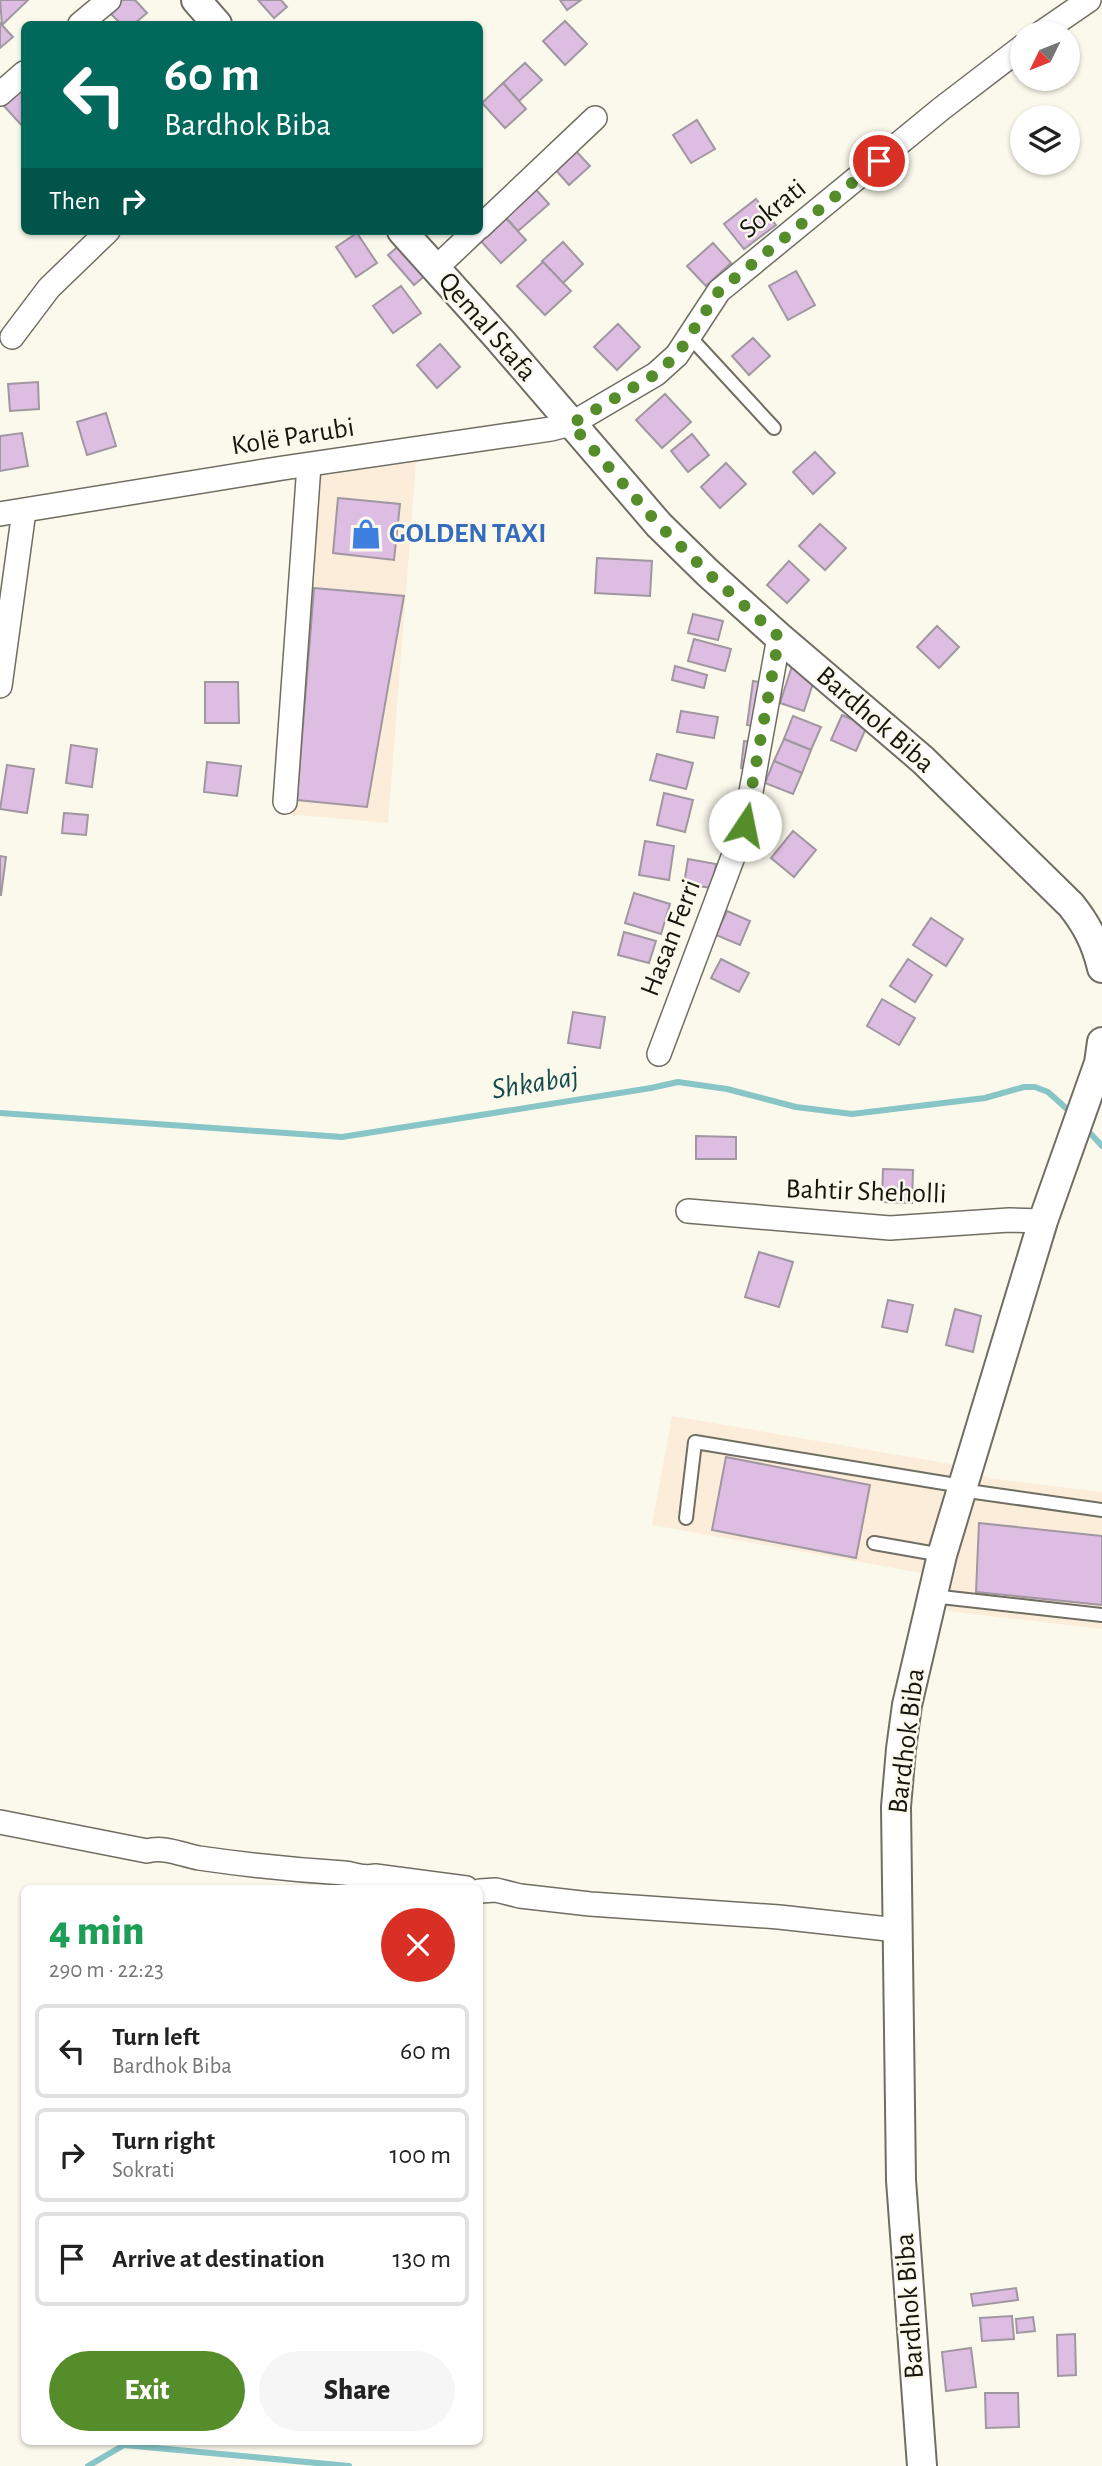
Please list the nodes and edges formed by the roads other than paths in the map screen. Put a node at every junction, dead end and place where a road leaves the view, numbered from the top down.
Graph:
1 (109, 0) edge
2 (196, 0) edge
3 (1089, 0) edge
4 (84, 21) edge
5 (214, 21) edge
6 (1058, 21) edge
7 (1010, 56) edge
8 (21, 76) edge
9 (0, 94) edge
10 (595, 118) dead end
11 (483, 223) edge
12 (104, 235) edge
13 (406, 235) edge
14 (471, 235) edge
15 (436, 268) junction
16 (12, 337) dead end
17 (690, 337) junction
18 (571, 424) junction
19 (774, 428) dead end
20 (309, 464) junction
21 (24, 511) junction
22 (0, 514) edge
23 (779, 637) junction
24 (0, 686) edge
25 (285, 802) dead end
26 (1102, 968) edge
27 (1102, 1042) edge
28 (659, 1054) dead end
29 (688, 1211) dead end
30 (1043, 1221) junction
31 (964, 1488) junction
32 (1102, 1510) edge
33 (686, 1518) dead end
34 (874, 1543) dead end
35 (942, 1555) junction
36 (931, 1595) junction
37 (1102, 1615) edge
38 (0, 1822) edge
39 (443, 1885) edge
40 (483, 1891) edge
41 (897, 1930) junction
42 (922, 2466) edge

1 - 4 street
2 - 5 street
3 - 6 street
7 - 17 street, Sokrati
8 - 9 street
10 - 11 street
12 - 16 street
13 - 15 street, Qemal Stafa
14 - 15 street
15 - 18 street, Qemal Stafa
17 - 18 street, Sokrati
17 - 19 lane
18 - 20 street, Kolë Parubi
18 - 23 street, Bardhok Biba
20 - 21 street, Kolë Parubi
20 - 25 street
21 - 22 street, Kolë Parubi
21 - 24 street
23 - 26 street, Bardhok Biba
23 - 28 street, Hasan Ferri
27 - 30 street, Bardhok Biba
29 - 30 street, Bahtir Sheholli
30 - 31 street, Bardhok Biba
31 - 32 lane
31 - 33 lane
31 - 35 street, Bardhok Biba
34 - 35 lane
35 - 36 street, Bardhok Biba
36 - 37 lane
36 - 41 street, Bardhok Biba
38 - 39 street
40 - 41 street
41 - 42 street, Bardhok Biba

